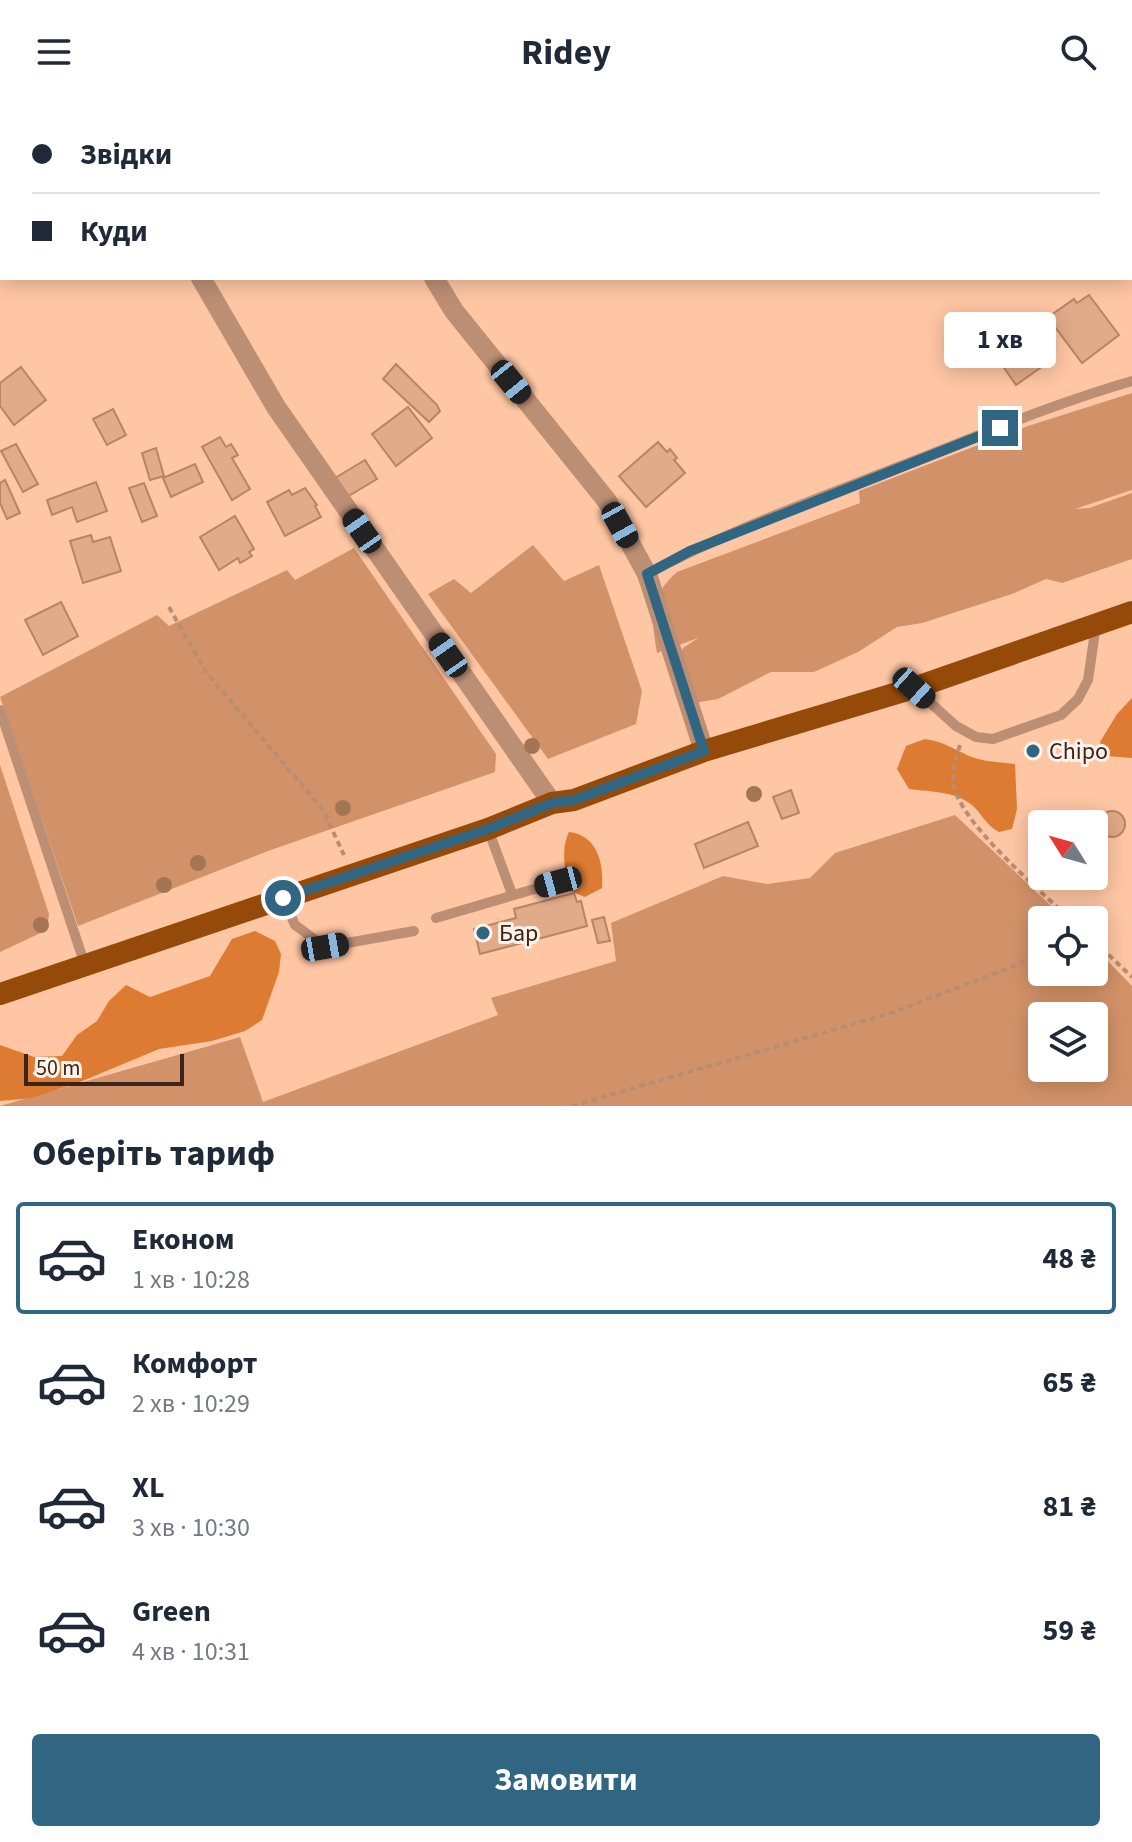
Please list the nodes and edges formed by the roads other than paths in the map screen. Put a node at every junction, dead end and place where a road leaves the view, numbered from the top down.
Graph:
1 (202, 280) edge
2 (435, 280) edge
3 (1132, 381) edge
4 (647, 574) junction
5 (1132, 612) edge
6 (1096, 625) junction
7 (914, 688) junction
8 (0, 710) edge
9 (704, 751) junction
10 (552, 803) junction
11 (488, 829) junction
12 (558, 882) dead end
13 (512, 894) junction
14 (283, 898) junction
15 (436, 918) dead end
16 (414, 931) dead end
17 (85, 965) junction
18 (0, 994) edge

1 - 10 street
2 - 4 street
3 - 4 lane
4 - 9 street
5 - 6 highway
6 - 7 highway
6 - 7 lane
7 - 9 highway
8 - 17 lane
9 - 10 highway
10 - 11 highway
11 - 13 lane
11 - 14 highway
12 - 13 lane
13 - 15 lane
14 - 16 lane
14 - 17 highway
17 - 18 highway

